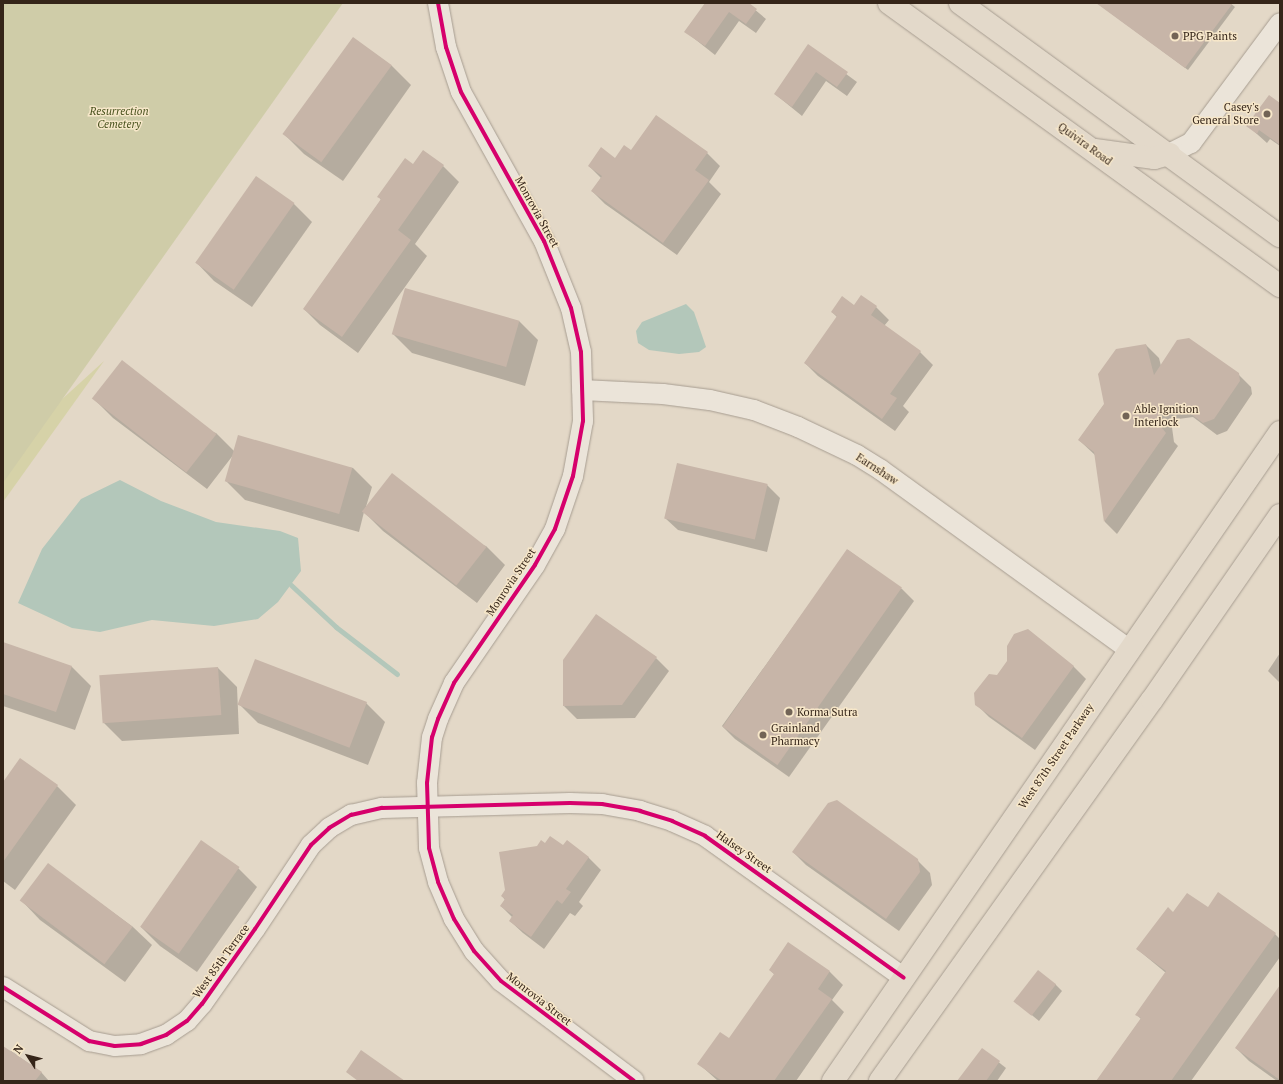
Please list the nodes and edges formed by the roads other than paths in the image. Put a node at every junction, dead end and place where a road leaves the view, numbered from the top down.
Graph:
1 (438, 3) edge
2 (889, 3) edge
3 (960, 3) edge
4 (1280, 23) edge
5 (1093, 150) junction
6 (1169, 154) junction
7 (1280, 236) edge
8 (1280, 286) edge
9 (582, 390) junction
10 (1280, 432) edge
11 (1280, 515) edge
12 (1128, 649) junction
13 (427, 807) junction
14 (904, 978) junction
15 (3, 987) edge
16 (634, 1081) edge
17 (833, 1081) edge
18 (880, 1081) edge

1 - 9 street, Monrovia Street
2 - 5 main road, Quivira Road
3 - 6 main road
4 - 6 street
5 - 6 main road
5 - 8 main road, Quivira Road
6 - 7 main road
9 - 12 street, Earnshaw
9 - 13 street, Monrovia Street
10 - 12 main road, West 87th Street Parkway
11 - 18 main road
12 - 14 main road, West 87th Street Parkway
13 - 14 street, Halsey Street
13 - 15 street, West 85th Terrace
13 - 16 street, Monrovia Street
14 - 17 main road, West 87th Street Parkway

